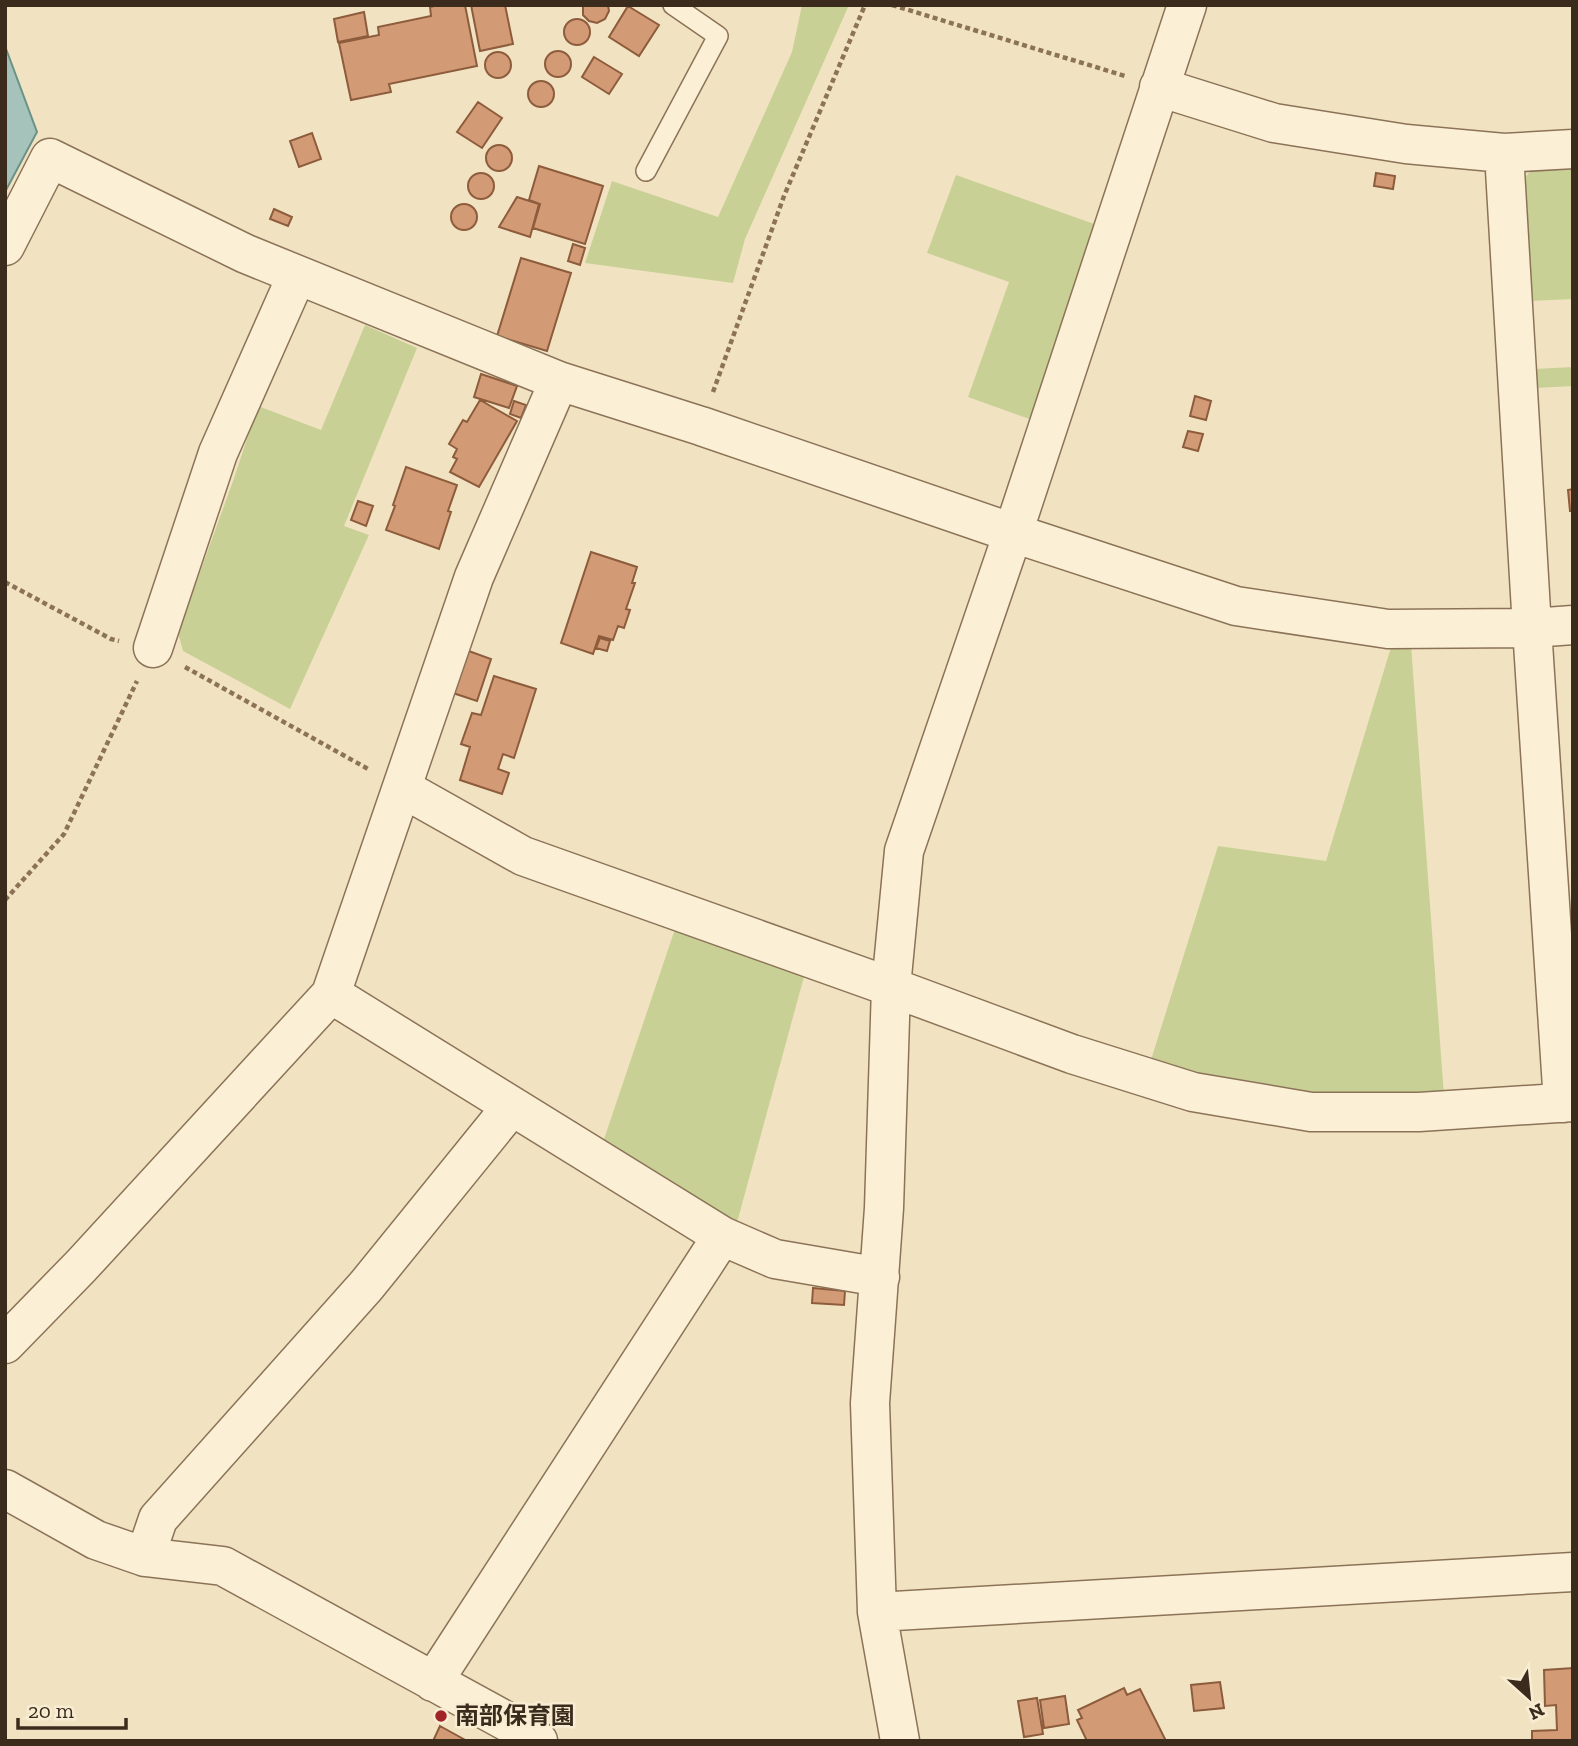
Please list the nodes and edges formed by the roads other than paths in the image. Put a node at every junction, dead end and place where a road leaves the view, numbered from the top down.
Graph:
1 (673, 5) edge
2 (1186, 5) edge
3 (1159, 86) junction
4 (1573, 149) edge
5 (1504, 153) junction
6 (646, 171) dead end
7 (5, 246) edge
8 (297, 275) junction
9 (559, 381) junction
10 (1013, 533) junction
11 (1573, 625) edge
12 (1532, 628) junction
13 (153, 648) road end
14 (402, 788) junction
15 (891, 987) junction
16 (331, 994) junction
17 (1568, 1102) edge
18 (512, 1106) junction
19 (722, 1236) junction
20 (880, 1277) junction
21 (5, 1344) edge
22 (5, 1489) edge
23 (145, 1557) junction
24 (1573, 1572) edge
25 (877, 1612) junction
26 (433, 1682) junction
27 (538, 1741) edge
28 (900, 1741) edge

1 - 6 lane
2 - 3 street
3 - 5 street
3 - 10 street
4 - 5 street
5 - 12 street
7 - 8 street
8 - 9 street
8 - 13 street
9 - 10 street
9 - 14 street
10 - 12 street
10 - 15 street
11 - 12 street
12 - 17 street
14 - 15 street
14 - 16 street
15 - 17 street
15 - 20 street
16 - 18 street
16 - 21 street
18 - 19 street
18 - 23 street
19 - 20 street
19 - 26 street
20 - 25 street
22 - 23 street
23 - 26 street
24 - 25 street
25 - 28 street
26 - 27 street

